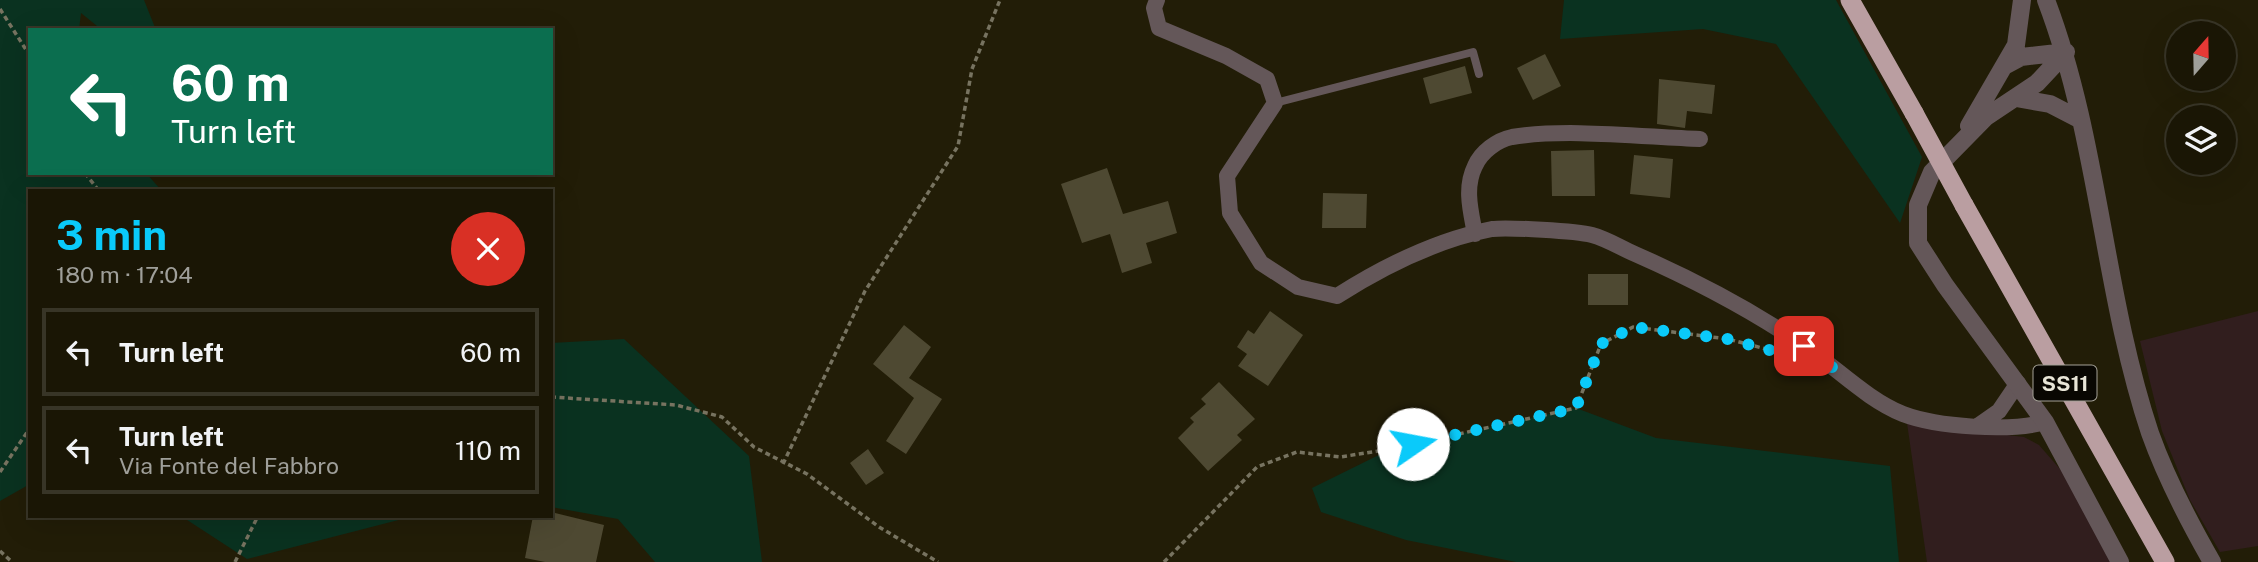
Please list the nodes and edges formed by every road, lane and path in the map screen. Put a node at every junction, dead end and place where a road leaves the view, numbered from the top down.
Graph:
1 (1000, 0) edge
2 (1157, 0) edge
3 (1850, 0) edge
4 (2022, 0) edge
5 (2046, 0) edge
6 (0, 9) edge
7 (2066, 52) junction
8 (28, 53) edge
9 (2006, 65) junction
10 (1479, 74) dead end
11 (2016, 98) junction
12 (1275, 103) junction
13 (2078, 119) junction
14 (1700, 139) dead end
15 (1960, 141) junction
16 (87, 175) edge
17 (97, 189) edge
18 (1475, 234) junction
19 (1796, 357) dead end
20 (2018, 383) junction
21 (553, 397) edge
22 (2045, 422) junction
23 (1979, 425) junction
24 (28, 431) edge
25 (783, 464) junction
26 (0, 472) edge
27 (257, 518) edge
28 (0, 551) edge
29 (12, 562) edge
30 (235, 562) edge
31 (938, 562) edge
32 (1164, 562) edge
33 (2120, 562) edge
34 (2165, 562) edge
35 (2212, 562) edge

1 - 25 path
2 - 12 street
3 - 34 highway, SS11, bridge
4 - 9 street
5 - 7 street
6 - 8 path
7 - 9 street
7 - 11 street
7 - 13 street
9 - 15 street
10 - 12 lane
11 - 13 street
11 - 15 street
12 - 18 street
13 - 35 street
14 - 18 street
15 - 20 street
16 - 17 path
18 - 23 street
19 - 32 path
20 - 22 street
20 - 23 street
21 - 25 path
22 - 23 street
22 - 33 street
24 - 26 path
25 - 31 path
27 - 30 path
28 - 29 path

